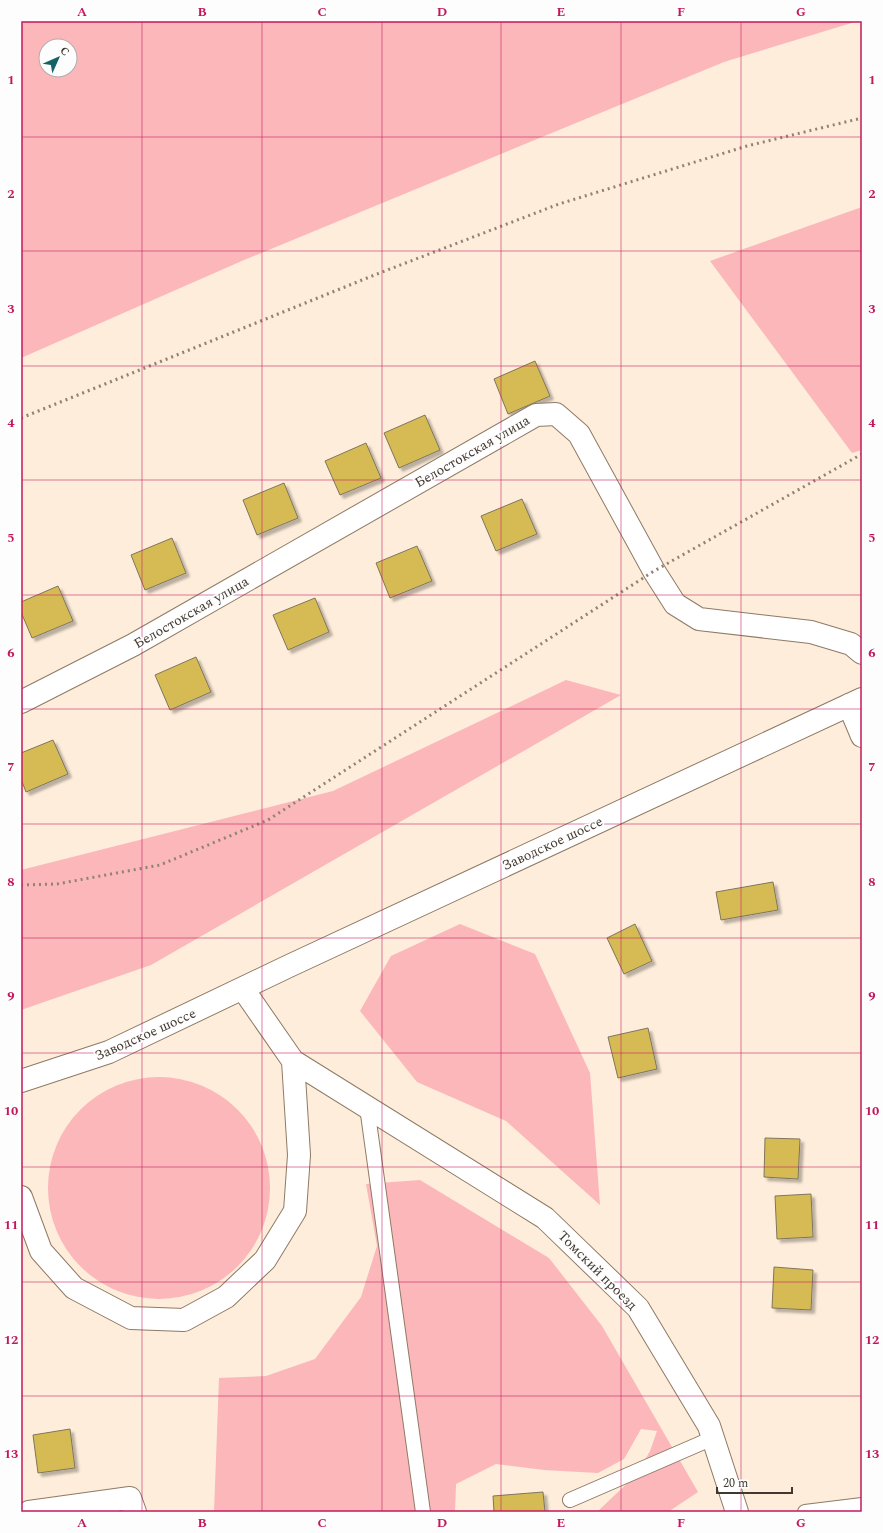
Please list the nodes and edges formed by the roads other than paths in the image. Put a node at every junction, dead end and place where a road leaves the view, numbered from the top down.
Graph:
1 (862, 653) edge
2 (21, 702) edge
3 (856, 702) edge
4 (862, 736) edge
5 (243, 989) junction
6 (293, 1061) junction
7 (21, 1081) edge
8 (367, 1107) junction
9 (21, 1197) edge
10 (713, 1438) junction
11 (570, 1500) dead end
12 (133, 1505) edge
13 (862, 1505) edge
14 (29, 1512) edge
15 (423, 1512) edge
16 (737, 1512) edge
17 (805, 1512) edge

1 - 2 street, Белостокская улица
3 - 4 street
3 - 5 street, Заводское шоссе
5 - 6 street
5 - 7 street, Заводское шоссе
6 - 8 street, Томский проезд
6 - 9 street
8 - 10 street, Томский проезд
8 - 15 lane
10 - 11 lane
10 - 16 street, Томский проезд
12 - 14 street
13 - 17 lane

